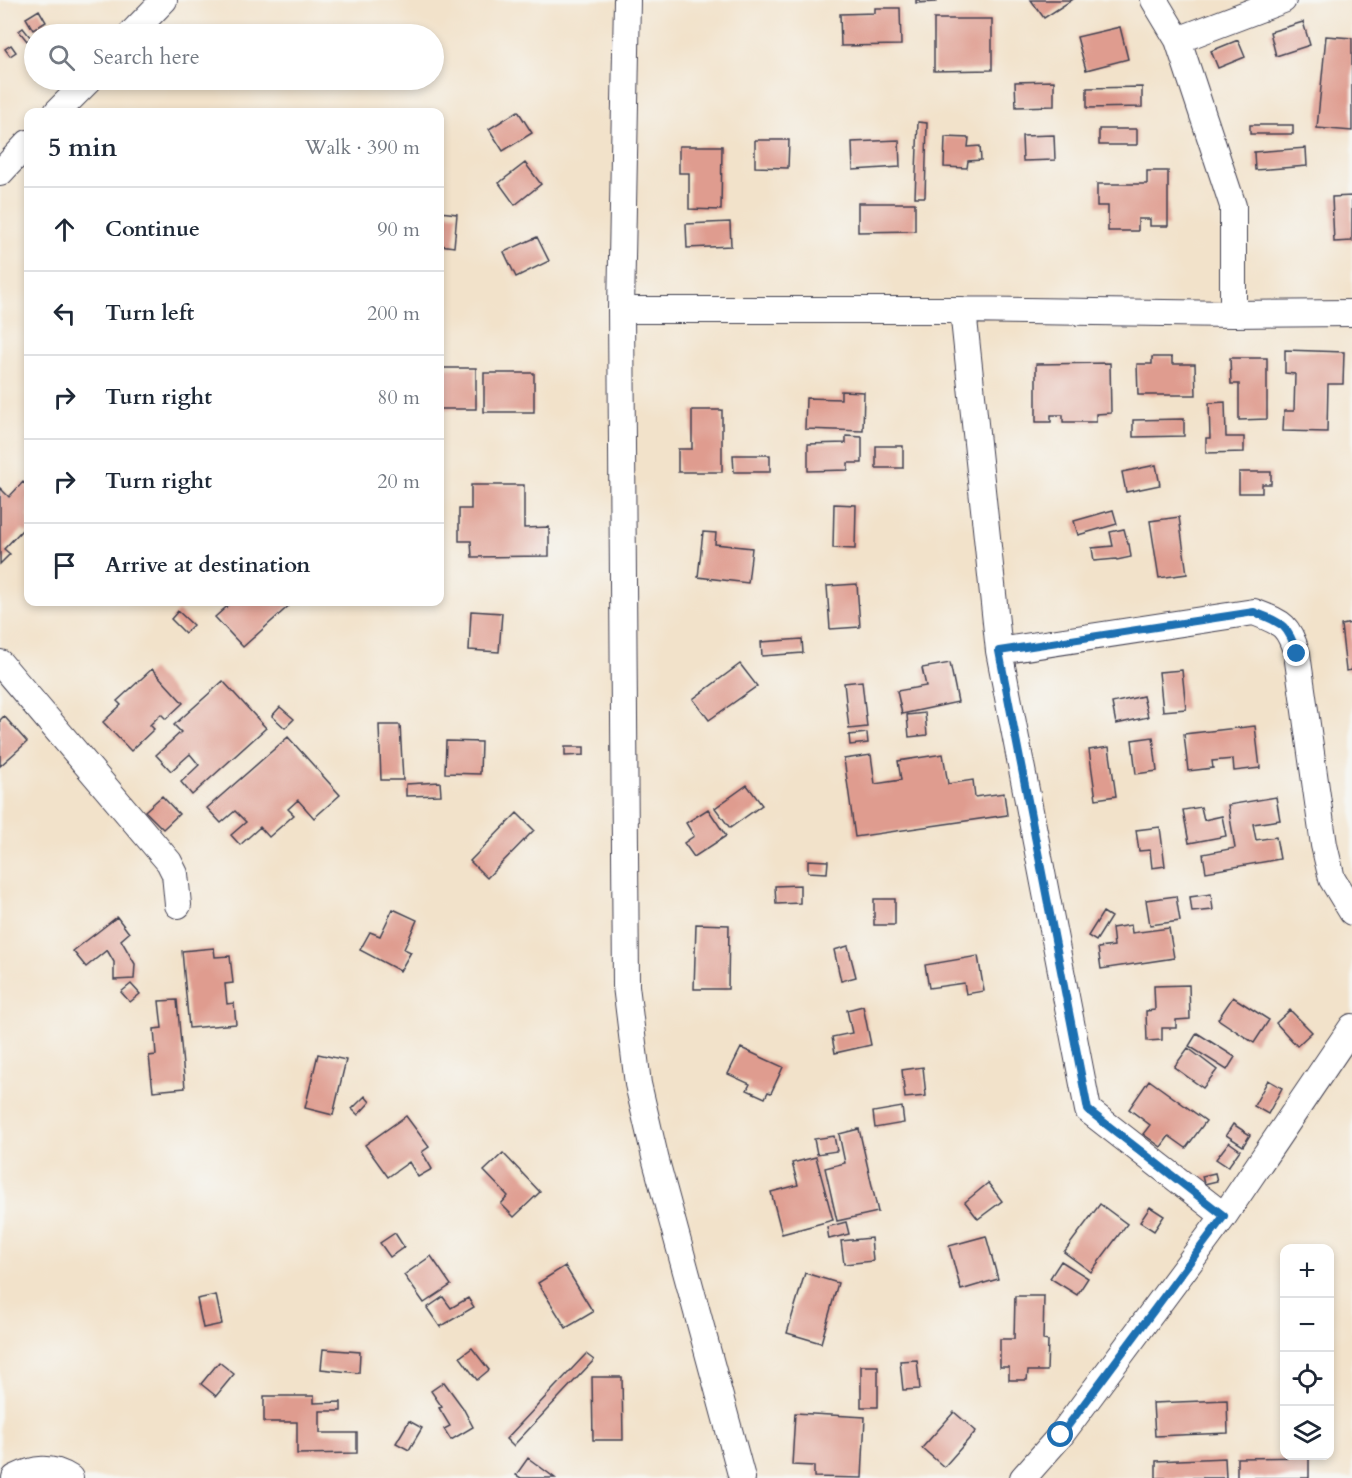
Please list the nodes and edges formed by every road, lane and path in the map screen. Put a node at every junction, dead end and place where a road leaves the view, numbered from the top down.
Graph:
1 (164, 0) edge
2 (627, 0) edge
3 (1154, 0) edge
4 (1283, 0) edge
5 (141, 24) edge
6 (1178, 40) junction
7 (78, 90) edge
8 (61, 108) edge
9 (24, 147) edge
10 (0, 173) edge
11 (621, 310) junction
12 (963, 310) junction
13 (1352, 313) edge
14 (1233, 314) junction
15 (999, 651) junction
16 (0, 663) edge
17 (178, 905) dead end
18 (1352, 912) edge
19 (1352, 1027) edge
20 (1224, 1216) junction
21 (15, 1478) edge
22 (70, 1478) edge
23 (742, 1478) edge
24 (1023, 1478) edge

1 - 5 street
2 - 11 street
3 - 6 street
4 - 6 street
6 - 14 street
7 - 8 street
9 - 10 street
11 - 12 street
11 - 23 street
12 - 14 street
12 - 15 street
13 - 14 street
15 - 18 street
15 - 20 street
16 - 17 street
19 - 20 street
20 - 24 street
21 - 22 street

